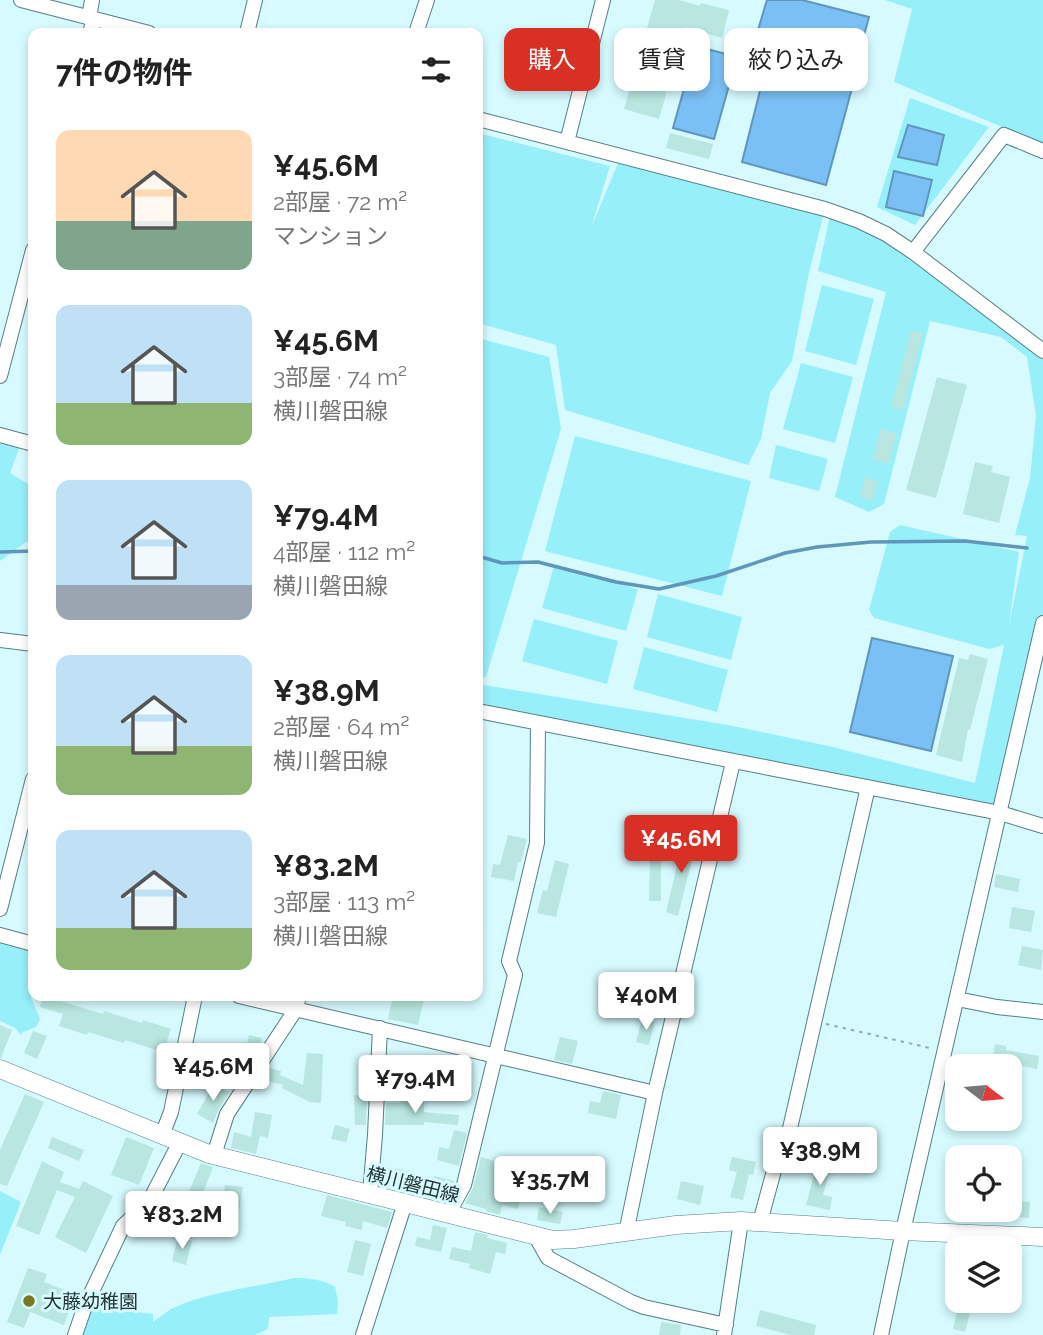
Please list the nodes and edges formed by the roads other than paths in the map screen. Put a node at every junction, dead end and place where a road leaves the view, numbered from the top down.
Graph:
1 (21, 0) edge
2 (92, 0) edge
3 (255, 0) edge
4 (427, 0) edge
5 (603, 0) edge
6 (91, 23) edge
7 (120, 28) edge
8 (248, 28) edge
9 (418, 28) edge
10 (483, 120) edge
11 (567, 142) junction
12 (1043, 151) edge
13 (913, 252) junction
14 (28, 269) edge
15 (1043, 351) edge
16 (0, 376) edge
17 (0, 435) edge
18 (28, 443) edge
19 (1043, 622) edge
20 (0, 640) edge
21 (28, 643) edge
22 (483, 712) edge
23 (538, 723) junction
24 (733, 762) junction
25 (868, 787) junction
26 (28, 799) edge
27 (1000, 813) junction
28 (1043, 826) edge
29 (0, 909) edge
30 (0, 935) edge
31 (28, 943) edge
32 (957, 999) junction
33 (194, 1001) edge
34 (298, 1002) edge
35 (1043, 1012) edge
36 (380, 1028) junction
37 (496, 1055) junction
38 (0, 1069) edge
39 (655, 1093) junction
40 (162, 1135) junction
41 (180, 1142) junction
42 (214, 1155) junction
43 (370, 1194) junction
44 (405, 1203) junction
45 (448, 1214) junction
46 (741, 1220) junction
47 (760, 1222) junction
48 (903, 1231) junction
49 (626, 1233) junction
50 (535, 1235) junction
51 (1043, 1237) edge
52 (725, 1330) edge
53 (75, 1335) edge
54 (363, 1335) edge
55 (881, 1335) edge

1 - 6 street
2 - 6 street
3 - 8 street
4 - 9 street
5 - 11 street
6 - 7 street
10 - 11 street
11 - 13 street
12 - 13 street
13 - 15 street
14 - 16 street
17 - 18 street
19 - 27 street
20 - 21 street
22 - 23 street
23 - 24 street
23 - 37 street
24 - 25 street
24 - 39 street
25 - 27 street
25 - 47 street
26 - 29 street
27 - 28 street
27 - 32 street
30 - 31 street
32 - 35 street
32 - 48 street
33 - 40 street
34 - 36 street
34 - 42 street
36 - 37 street
36 - 43 street
37 - 39 street
37 - 45 street
38 - 40 main road, 横川磐田線
39 - 49 street
40 - 41 main road, 横川磐田線
41 - 42 main road, 横川磐田線
41 - 53 street
42 - 43 main road, 横川磐田線
43 - 44 main road, 横川磐田線
44 - 45 main road, 横川磐田線
44 - 54 street
45 - 50 main road, 横川磐田線
46 - 47 main road, 横川磐田線
46 - 49 main road, 横川磐田線
46 - 52 street
47 - 48 main road, 横川磐田線
48 - 51 main road, 横川磐田線
48 - 55 street
49 - 50 main road, 横川磐田線
50 - 52 street

